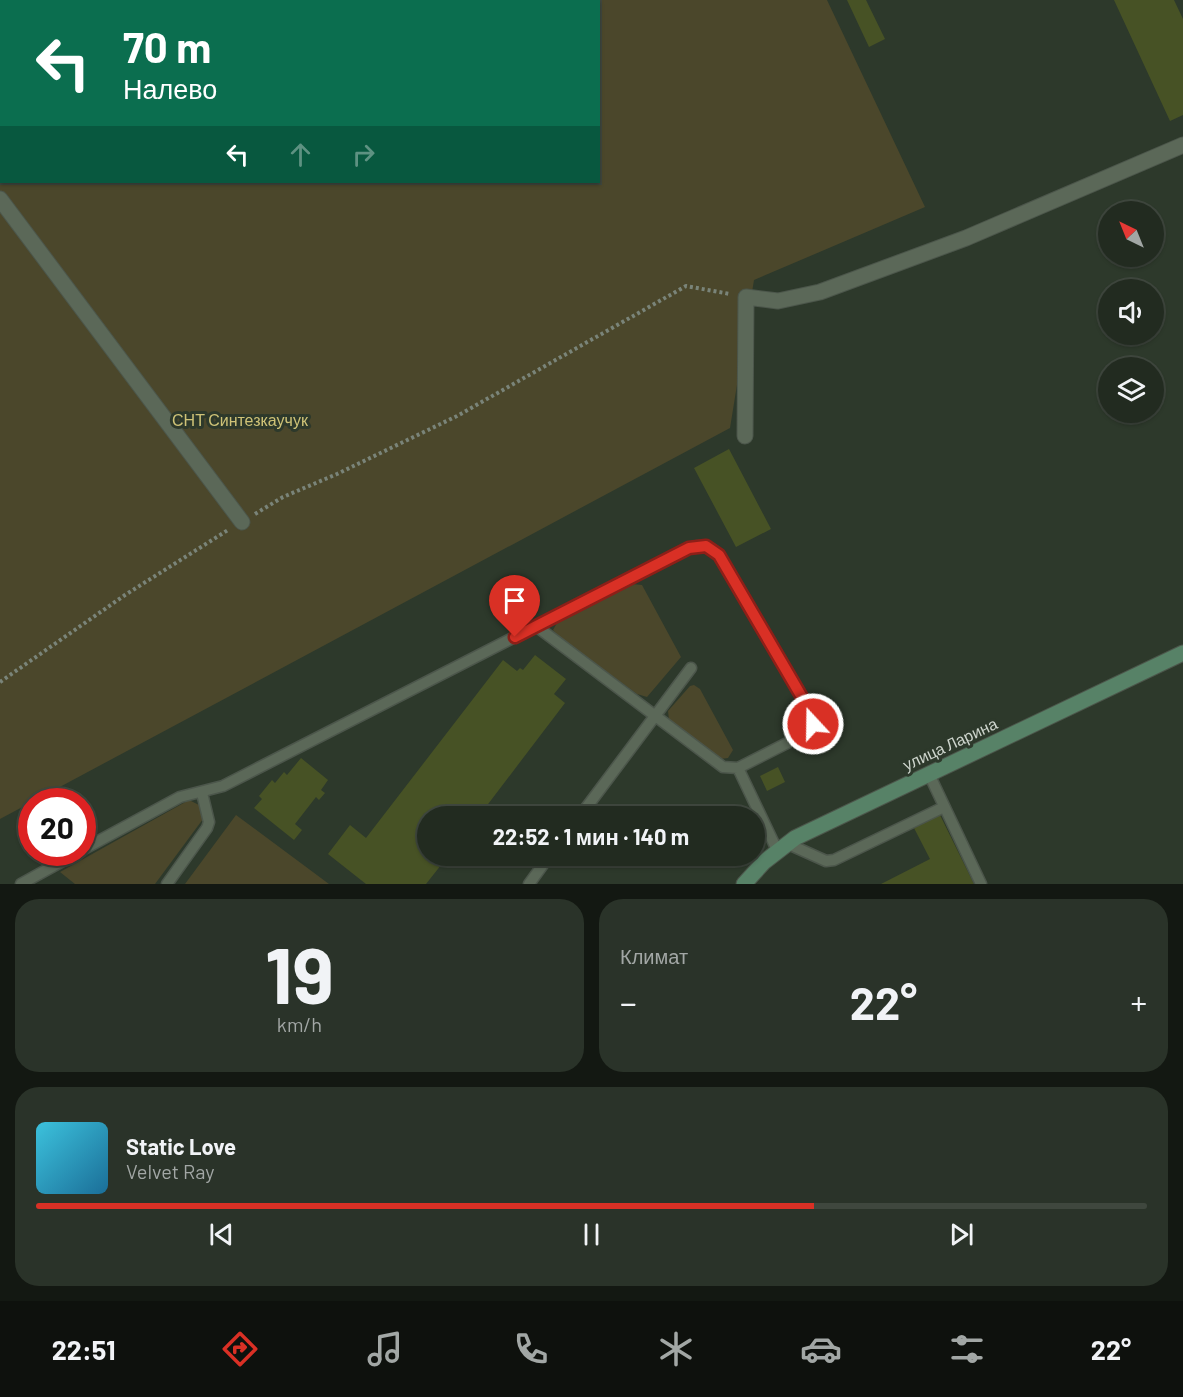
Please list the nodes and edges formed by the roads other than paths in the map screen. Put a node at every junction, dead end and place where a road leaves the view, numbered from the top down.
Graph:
1 (1183, 145) edge
2 (0, 199) edge
3 (745, 436) dead end
4 (242, 522) road end
5 (536, 626) junction
6 (1183, 653) edge
7 (691, 668) dead end
8 (654, 717) junction
9 (738, 768) junction
10 (929, 774) junction
11 (202, 792) junction
12 (587, 806) edge
13 (944, 807) junction
14 (96, 843) edge
15 (782, 846) junction
16 (54, 866) edge
17 (542, 866) edge
18 (21, 884) edge
19 (167, 884) edge
20 (529, 884) edge
21 (744, 884) edge
22 (981, 884) edge

1 - 3 street
2 - 4 street
5 - 8 lane
5 - 9 lane
5 - 11 lane
6 - 10 main road, улица Ларина
7 - 8 lane
8 - 9 lane
8 - 12 lane
9 - 15 lane
10 - 13 lane
10 - 15 main road, улица Ларина
11 - 14 lane
11 - 19 lane
13 - 15 lane
13 - 22 lane
15 - 21 main road, улица Ларина
16 - 18 lane
17 - 20 lane

